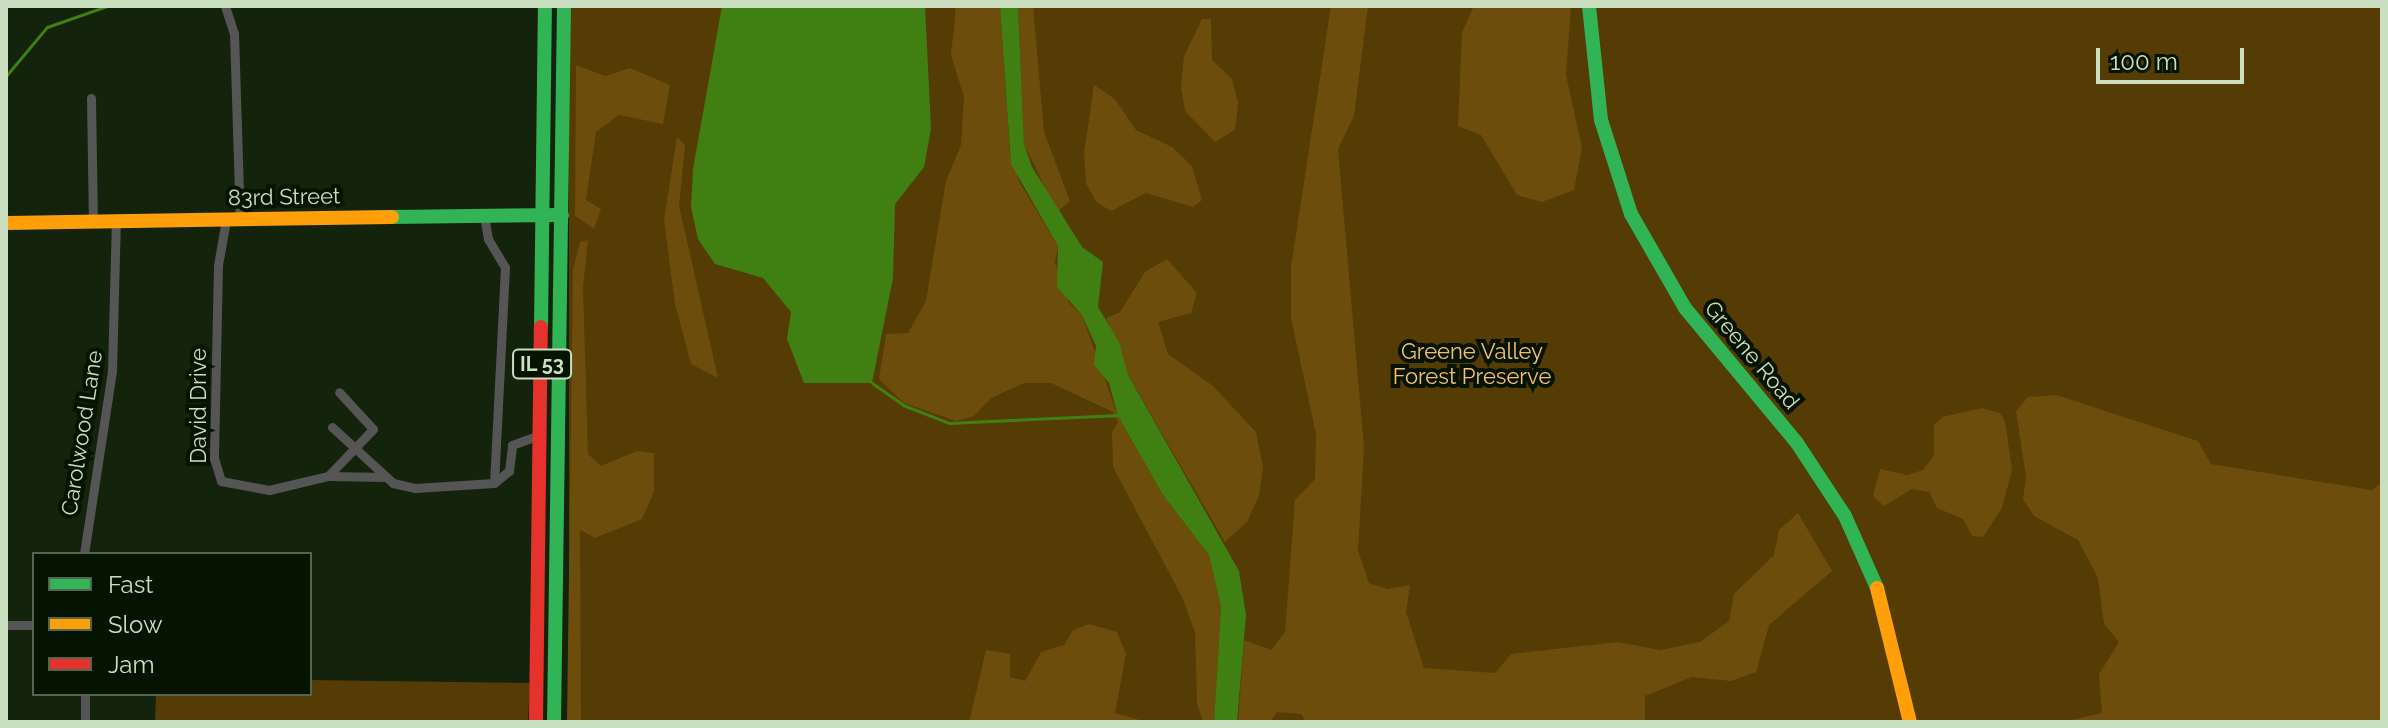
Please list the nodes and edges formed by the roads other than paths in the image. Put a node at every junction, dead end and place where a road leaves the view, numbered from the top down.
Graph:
1 (225, 6) edge
2 (545, 6) edge
3 (564, 6) edge
4 (1589, 6) edge
5 (91, 98) dead end
6 (544, 215) junction
7 (562, 215) junction
8 (484, 216) junction
9 (233, 220) junction
10 (116, 221) junction
11 (93, 222) junction
12 (6, 223) edge
13 (339, 392) dead end
14 (332, 427) dead end
15 (539, 435) junction
16 (356, 447) junction
17 (328, 476) junction
18 (386, 477) junction
19 (494, 483) junction
20 (84, 552) edge
21 (6, 625) edge
22 (32, 625) edge
23 (85, 696) edge
24 (85, 722) edge
25 (536, 722) edge
26 (554, 722) edge
27 (1910, 722) edge

1 - 9 street, David Drive
2 - 6 main road, IL 53
3 - 7 main road, IL 53
4 - 27 main road, Greene Road
5 - 11 street
6 - 7 main road, 83rd Street
6 - 8 main road, 83rd Street
6 - 15 main road, IL 53
7 - 26 main road, IL 53
8 - 9 main road, 83rd Street
8 - 19 street
9 - 10 main road, 83rd Street
9 - 17 street, David Drive
10 - 11 main road, 83rd Street
10 - 20 street, Carolwood Lane
11 - 12 main road, 83rd Street
13 - 16 street
14 - 16 street, David Drive
15 - 19 street
15 - 25 main road, IL 53
16 - 17 street
16 - 18 street, David Drive
17 - 18 street, David Drive
18 - 19 street, David Drive
21 - 22 street
23 - 24 street

